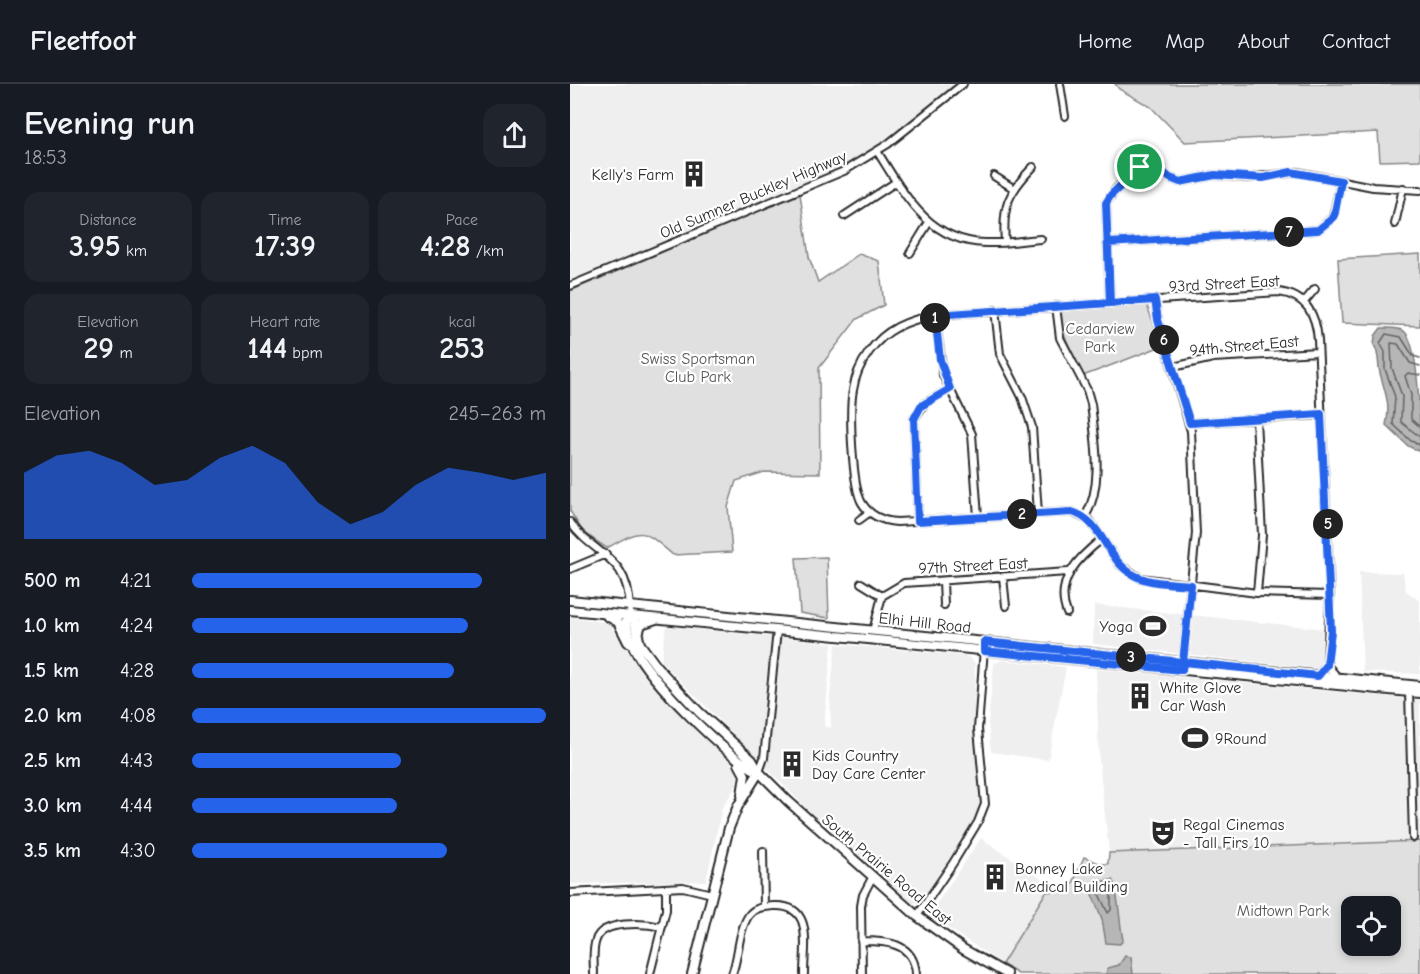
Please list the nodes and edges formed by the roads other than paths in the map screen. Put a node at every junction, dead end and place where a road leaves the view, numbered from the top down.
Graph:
1 (963, 84) edge
2 (1060, 84) edge
3 (1065, 116) dead end
4 (1144, 147) dead end
5 (877, 151) junction
6 (1150, 164) junction
7 (1033, 167) dead end
8 (994, 176) dead end
9 (1341, 181) junction
10 (896, 182) junction
11 (1013, 188) junction
12 (1403, 188) junction
13 (1420, 190) edge
14 (844, 216) dead end
15 (928, 222) junction
16 (1395, 224) dead end
17 (1041, 239) dead end
18 (1005, 242) junction
19 (1108, 243) junction
20 (910, 253) dead end
21 (570, 286) edge
22 (1315, 289) dead end
23 (1155, 300) junction
24 (1304, 302) junction
25 (1110, 303) junction
26 (1056, 306) junction
27 (995, 310) junction
28 (935, 315) junction
29 (1318, 352) junction
30 (1173, 367) junction
31 (950, 389) junction
32 (1321, 414) junction
33 (1256, 419) junction
34 (1190, 423) junction
35 (870, 512) junction
36 (1038, 513) junction
37 (978, 517) junction
38 (1085, 517) junction
39 (859, 520) dead end
40 (918, 521) junction
41 (570, 522) edge
42 (1102, 539) junction
43 (606, 554) junction
44 (570, 569) edge
45 (1068, 572) junction
46 (1003, 577) junction
47 (942, 581) junction
48 (861, 583) dead end
49 (1191, 585) junction
50 (1257, 592) junction
51 (1330, 595) junction
52 (882, 596) junction
53 (570, 600) edge
54 (944, 604) dead end
55 (1006, 606) dead end
56 (570, 610) edge
57 (630, 610) junction
58 (585, 611) junction
59 (1067, 613) dead end
60 (679, 620) junction
61 (777, 630) junction
62 (873, 631) junction
63 (638, 639) junction
64 (984, 642) junction
65 (634, 648) junction
66 (984, 651) junction
67 (1327, 665) junction
68 (1183, 666) junction
69 (1318, 676) junction
70 (1338, 678) junction
71 (1420, 686) edge
72 (1409, 692) junction
73 (1420, 693) edge
74 (736, 757) junction
75 (759, 772) junction
76 (741, 800) junction
77 (1413, 838) dead end
78 (763, 851) dead end
79 (872, 878) junction
80 (666, 888) junction
81 (570, 893) edge
82 (712, 894) junction
83 (764, 907) junction
84 (917, 916) junction
85 (662, 927) junction
86 (861, 940) junction
87 (594, 974) edge
88 (650, 974) edge
89 (692, 974) edge
90 (732, 974) edge
91 (804, 974) edge
92 (861, 974) edge
93 (916, 974) edge
94 (1006, 974) edge

1 - 5 street, Old Sumner Buckley Highway
2 - 3 street
4 - 6 street
5 - 10 street
5 - 21 street, Old Sumner Buckley Highway
6 - 9 street
6 - 19 street
7 - 11 street
8 - 11 street
9 - 12 street
9 - 19 street
10 - 14 street
10 - 15 street
11 - 18 street
12 - 13 street
12 - 16 street
15 - 18 street
15 - 20 street
17 - 18 street
19 - 25 street
22 - 24 street
23 - 24 street, 93rd Street East
23 - 25 street, 93rd Street East
23 - 30 street
24 - 29 street
25 - 26 street, 93rd Street East
26 - 27 street, 93rd Street East
26 - 38 street
27 - 28 street, 93rd Street East
27 - 36 street
28 - 31 street
28 - 35 street, 93rd Street East
29 - 30 street, 94th Street East
29 - 32 street
30 - 34 street
31 - 37 street
31 - 40 street
32 - 33 street
32 - 51 street
33 - 34 street
33 - 50 street
34 - 49 street
35 - 39 street
35 - 40 street
36 - 37 street
36 - 38 street
37 - 40 street
38 - 42 street
41 - 43 street
42 - 45 street
42 - 49 street
43 - 44 street
43 - 57 street
45 - 46 street, 97th Street East
45 - 59 street
46 - 47 street, 97th Street East
46 - 55 street
47 - 52 street, 97th Street East
47 - 54 street
48 - 52 street
49 - 50 street
49 - 68 street
50 - 51 street
51 - 67 street
52 - 62 street
53 - 57 main road, Elhi Hill Road
56 - 58 main road, Elhi Hill Road
57 - 58 main road, Elhi Hill Road
57 - 60 main road, Elhi Hill Road
57 - 62 main road, Elhi Hill Road
57 - 63 main road, South Prairie Road East
57 - 65 main road, South Prairie Road East
58 - 65 main road
60 - 61 main road, Elhi Hill Road
60 - 63 main road
61 - 66 main road, Elhi Hill Road
61 - 75 street
62 - 64 main road, Elhi Hill Road
63 - 75 main road, South Prairie Road East
64 - 66 street
64 - 68 main road, Elhi Hill Road
65 - 74 main road, South Prairie Road East
66 - 68 main road, Elhi Hill Road
66 - 84 street
67 - 69 street
67 - 70 street
68 - 69 main road, Elhi Hill Road
68 - 72 main road, Elhi Hill Road
69 - 70 main road, Elhi Hill Road
70 - 71 main road, Elhi Hill Road
72 - 73 main road, Elhi Hill Road
72 - 77 street
74 - 75 main road, South Prairie Road East
74 - 76 main road
75 - 76 main road
75 - 79 main road, South Prairie Road East
76 - 82 main road
78 - 83 street
79 - 84 main road, South Prairie Road East
79 - 86 street
80 - 81 street
80 - 82 street
80 - 85 street
82 - 89 main road
83 - 90 street
83 - 91 street
84 - 94 main road, South Prairie Road East
85 - 87 street
85 - 88 street
86 - 92 street
86 - 93 street

